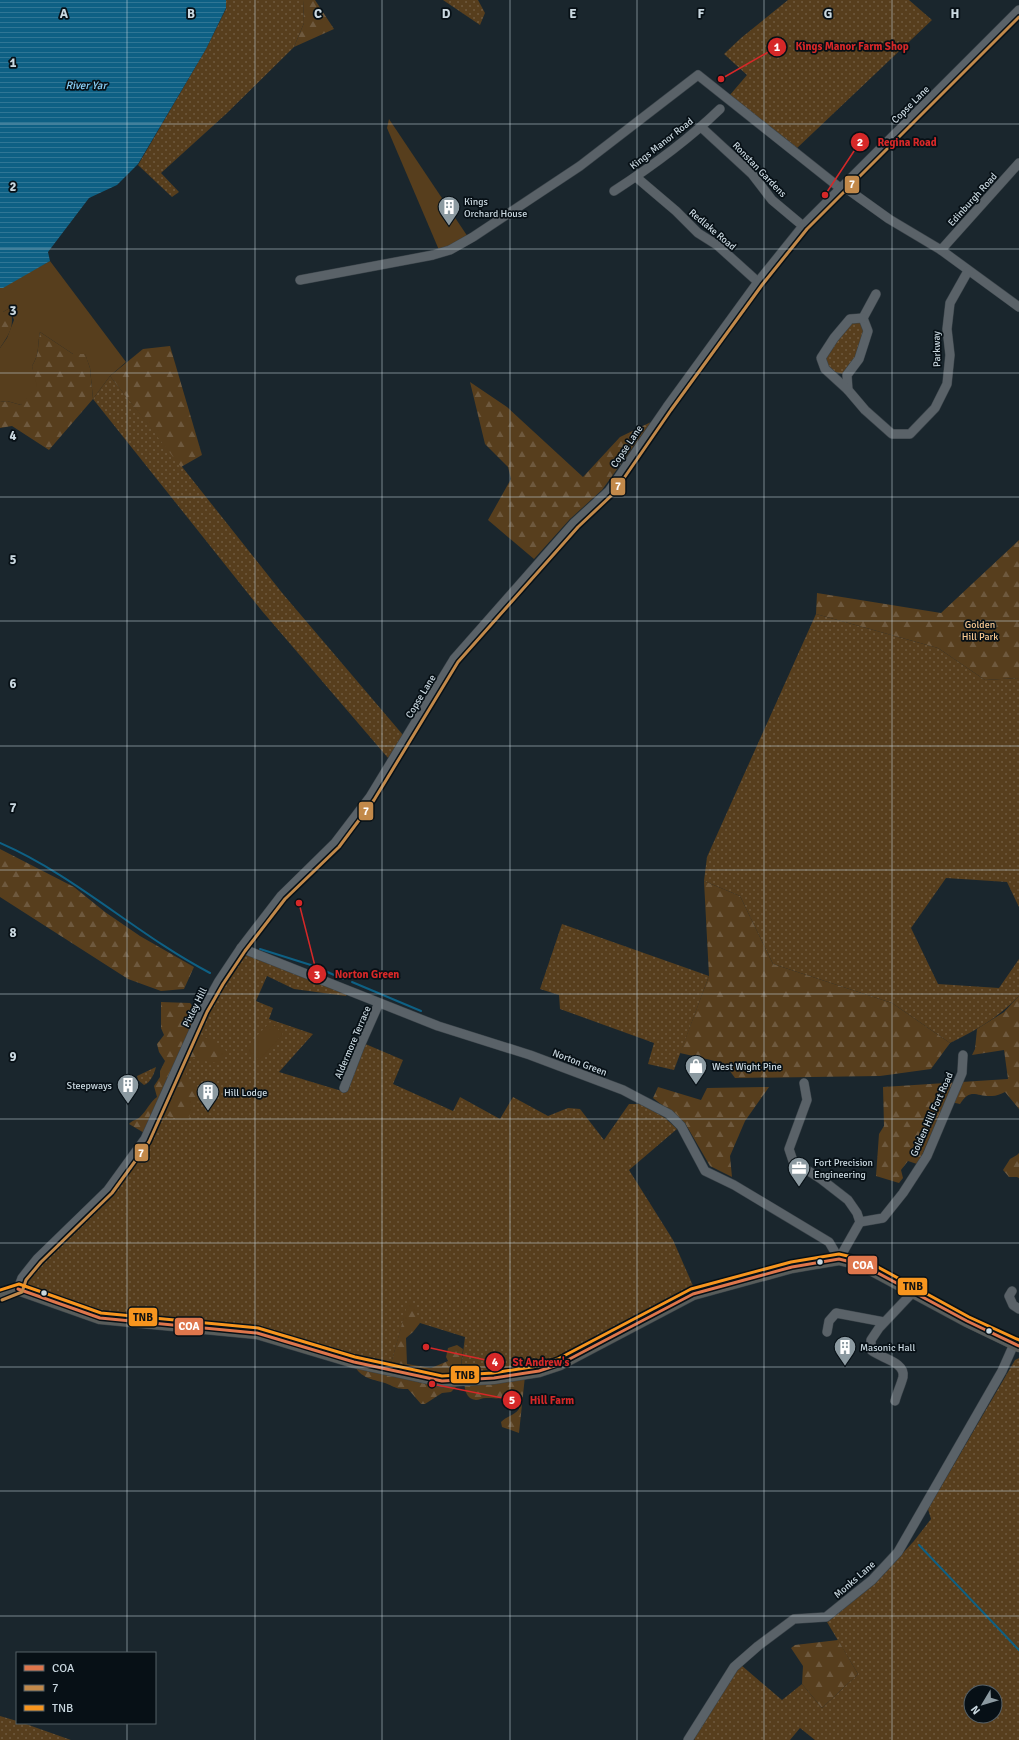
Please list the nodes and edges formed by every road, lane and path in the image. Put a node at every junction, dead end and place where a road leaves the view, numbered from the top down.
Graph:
1 (1019, 10) edge
2 (720, 109) dead end
3 (701, 127) junction
4 (1019, 163) edge
5 (636, 177) junction
6 (842, 187) junction
7 (614, 192) dead end
8 (803, 226) junction
9 (941, 250) junction
10 (968, 271) junction
11 (300, 280) dead end
12 (758, 282) junction
13 (876, 294) dead end
14 (1019, 307) edge
15 (863, 318) junction
16 (848, 390) junction
17 (241, 948) junction
18 (379, 1003) junction
19 (963, 1055) dead end
20 (804, 1083) dead end
21 (344, 1088) dead end
22 (860, 1222) junction
23 (839, 1259) junction
24 (18, 1289) junction
25 (1012, 1291) dead end
26 (912, 1292) junction
27 (0, 1295) edge
28 (1019, 1309) edge
29 (884, 1322) junction
30 (827, 1332) dead end
31 (1016, 1345) edge
32 (910, 1363) dead end
33 (903, 1371) junction
34 (895, 1401) dead end
35 (690, 1740) edge

1 - 6 street, Copse Lane
2 - 3 street, Kings Manor Road
3 - 5 street, Kings Manor Road
3 - 8 street, Ronstan Gardens
4 - 9 street, Edinburgh Road
5 - 7 street, Kings Manor Road
5 - 12 street, Redlake Road
6 - 8 street, Copse Lane
6 - 9 street
6 - 11 street
8 - 12 street, Copse Lane
9 - 10 street
10 - 14 street
10 - 16 street, Parkway
12 - 17 street, Copse Lane
13 - 15 street
15 - 16 street
15 - 16 street, Parkway
17 - 18 street, Norton Green
17 - 24 street, Pixley Hill
18 - 21 street, Aldermore Terrace
18 - 23 street, Norton Green
19 - 22 street, Golden Hill Fort Road
20 - 22 street
22 - 23 street
23 - 24 main road
23 - 26 main road
24 - 27 main road
25 - 28 street
26 - 29 street
26 - 31 main road
29 - 30 street
29 - 33 street
31 - 35 street, Monks Lane
32 - 33 street
33 - 34 street

